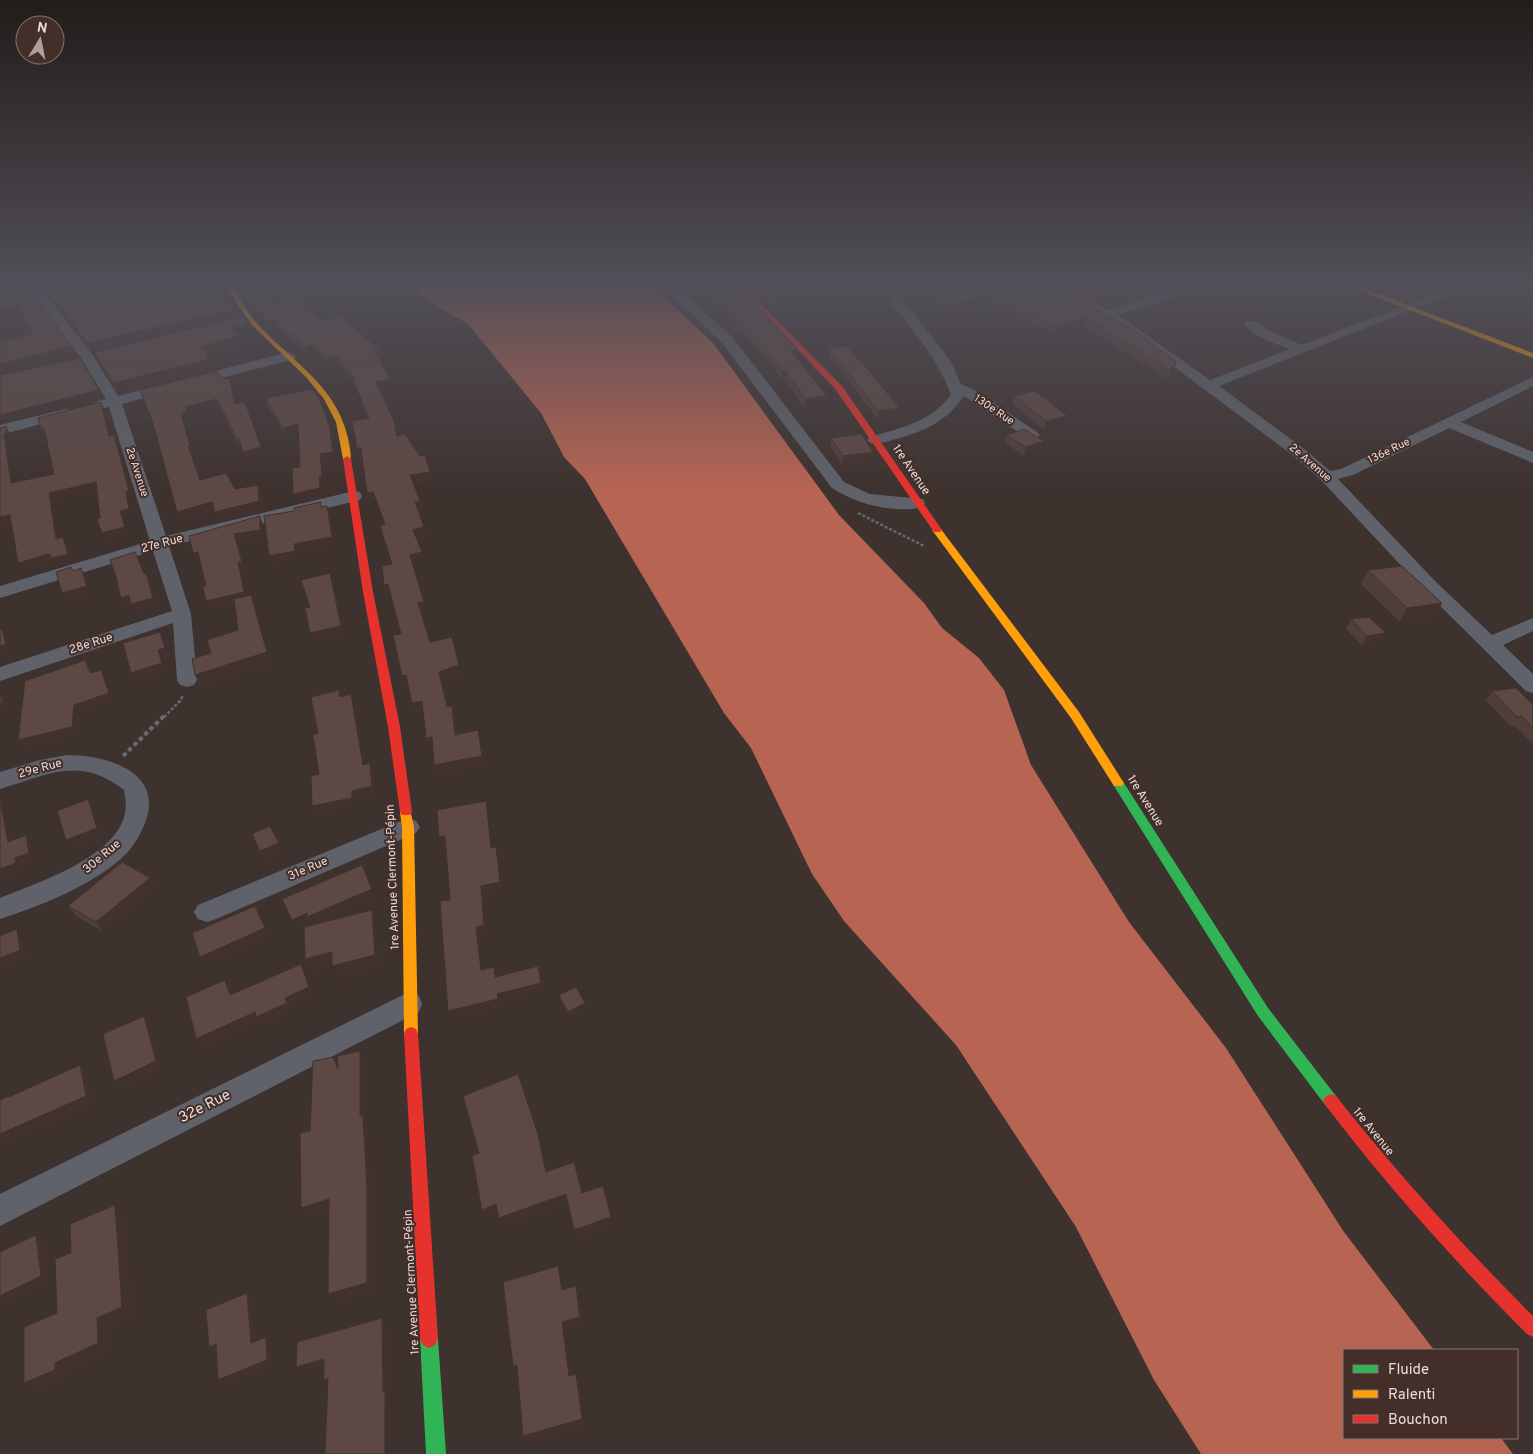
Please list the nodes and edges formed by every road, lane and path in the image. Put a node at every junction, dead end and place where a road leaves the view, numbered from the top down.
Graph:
1 (85, 354) edge
2 (287, 354) edge
3 (738, 354) edge
4 (809, 354) edge
5 (939, 354) edge
6 (1167, 354) edge
7 (1293, 354) edge
8 (289, 356) junction
9 (1533, 381) edge
10 (1210, 385) junction
11 (956, 387) junction
12 (114, 401) junction
13 (1449, 422) junction
14 (0, 430) edge
15 (1032, 435) edge
16 (874, 440) junction
17 (1533, 458) edge
18 (1327, 477) junction
19 (354, 496) junction
20 (916, 503) junction
21 (852, 508) dead end
22 (160, 543) junction
23 (925, 546) dead end
24 (0, 592) edge
25 (182, 614) junction
26 (1533, 624) edge
27 (1489, 644) junction
28 (0, 674) edge
29 (188, 680) joint
30 (1533, 686) edge
31 (110, 769) junction
32 (0, 781) edge
33 (134, 786) joint
34 (408, 827) junction
35 (0, 909) edge
36 (208, 912) dead end
37 (409, 1004) junction
38 (0, 1210) edge
39 (1533, 1328) edge
40 (436, 1454) edge

1 - 12 street, 2e Avenue
2 - 8 street, 1re Avenue Clermont-Pépin
3 - 20 street
4 - 16 street, 1re Avenue
5 - 11 street
6 - 10 street, 2e Avenue
7 - 10 street
8 - 12 street
8 - 19 street, 1re Avenue Clermont-Pépin
9 - 13 street, 136e Rue
10 - 18 street, 2e Avenue
11 - 15 street, 130e Rue
11 - 16 street, 130e Rue
12 - 14 street
12 - 22 street, 2e Avenue
13 - 17 street
13 - 18 street, 136e Rue
16 - 20 street, 1re Avenue
18 - 27 street, 2e Avenue
19 - 22 street, 27e Rue
19 - 34 street, 1re Avenue Clermont-Pépin
20 - 39 street, 1re Avenue
21 - 23 path
22 - 24 street, 27e Rue
22 - 25 street, 2e Avenue
25 - 28 street, 28e Rue
25 - 29 street, 2e Avenue
26 - 27 street
27 - 30 street, 2e Avenue
29 - 31 path
31 - 32 street, 29e Rue
31 - 33 street, 29e Rue
33 - 35 street, 30e Rue
34 - 36 street, 31e Rue
34 - 37 street, 1re Avenue Clermont-Pépin
37 - 38 street, 32e Rue
37 - 40 street, 1re Avenue Clermont-Pépin

